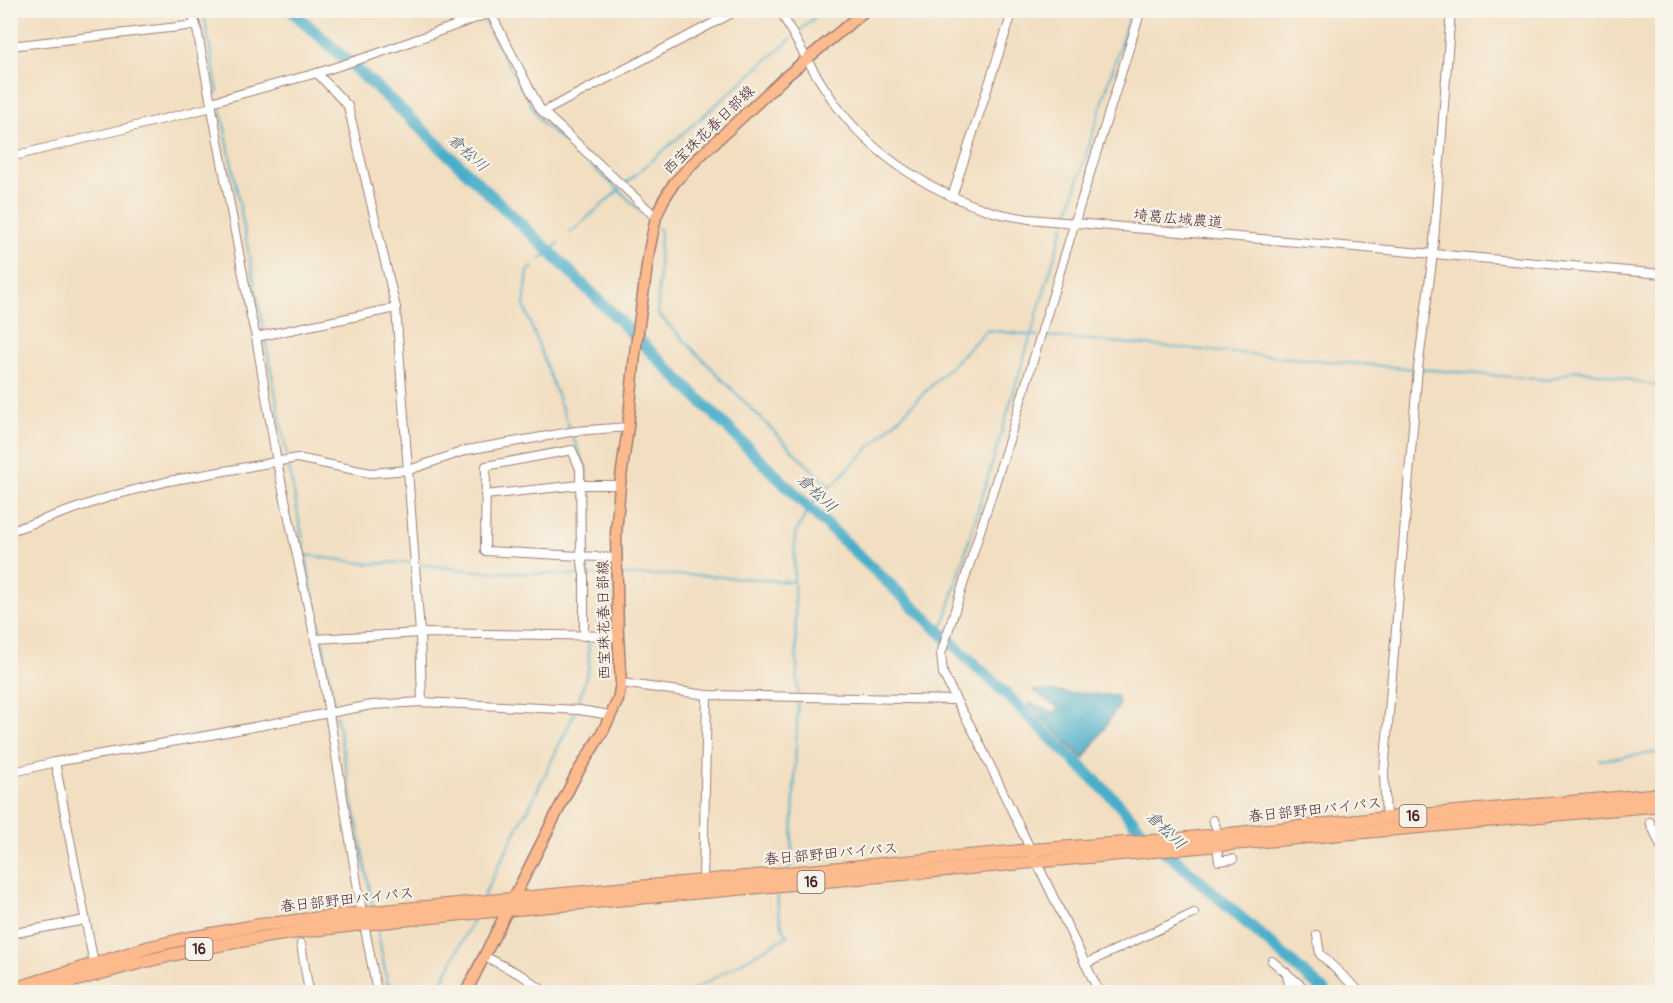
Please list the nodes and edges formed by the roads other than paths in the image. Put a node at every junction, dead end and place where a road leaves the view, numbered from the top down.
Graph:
1 (192, 10) edge
2 (738, 10) edge
3 (780, 10) edge
4 (866, 10) edge
5 (1012, 10) edge
6 (1141, 10) edge
7 (1451, 10) edge
8 (485, 14) edge
9 (196, 25) junction
10 (10, 46) edge
11 (806, 59) junction
12 (317, 73) junction
13 (212, 105) junction
14 (543, 112) junction
15 (10, 157) edge
16 (952, 197) junction
17 (656, 217) junction
18 (1075, 223) junction
19 (1432, 254) junction
20 (1662, 274) edge
21 (396, 308) junction
22 (262, 336) junction
23 (628, 427) junction
24 (284, 461) junction
25 (409, 470) junction
26 (580, 485) junction
27 (620, 485) junction
28 (485, 495) junction
29 (10, 531) edge
30 (581, 556) junction
31 (618, 558) junction
32 (420, 633) junction
33 (584, 636) junction
34 (618, 636) junction
35 (315, 639) junction
36 (621, 682) junction
37 (707, 694) junction
38 (956, 700) junction
39 (422, 702) junction
40 (328, 713) junction
41 (611, 715) junction
42 (55, 762) junction
43 (10, 772) edge
44 (1662, 794) edge
45 (1654, 802) edge
46 (1386, 818) junction
47 (1650, 822) dead end
48 (1183, 843) junction
49 (1662, 849) edge
50 (1218, 853) dead end
51 (1033, 856) junction
52 (1233, 859) dead end
53 (703, 880) junction
54 (513, 898) junction
55 (507, 910) junction
56 (1194, 913) dead end
57 (363, 919) junction
58 (85, 920) junction
59 (10, 934) edge
60 (1317, 935) dead end
61 (302, 944) dead end
62 (484, 956) junction
63 (1272, 960) dead end
64 (94, 964) junction
65 (1085, 964) junction
66 (1285, 972) junction
67 (10, 990) edge
68 (37, 993) edge
69 (309, 993) edge
70 (377, 993) edge
71 (466, 993) edge
72 (544, 993) edge
73 (1099, 993) edge
74 (1291, 993) edge
75 (1309, 993) edge
76 (1360, 993) edge

1 - 9 street
2 - 14 street
3 - 11 street, 埼葛広域農道
4 - 11 main road, 西宝珠花春日部線
5 - 16 street
6 - 18 street
7 - 19 street
8 - 12 street
8 - 14 street
9 - 10 street
9 - 13 street
11 - 16 street, 埼葛広域農道
11 - 17 main road, 西宝珠花春日部線
12 - 13 street
12 - 21 street
13 - 15 street
13 - 22 street
14 - 17 street
16 - 18 street, 埼葛広域農道
17 - 23 main road, 西宝珠花春日部線
18 - 19 street, 埼葛広域農道
18 - 38 street
19 - 20 street, 埼葛広域農道
19 - 46 street
21 - 22 street
21 - 25 street
22 - 24 street
23 - 25 street
23 - 27 main road, 西宝珠花春日部線
24 - 25 street
24 - 29 street
24 - 35 street
25 - 32 street
26 - 27 street
26 - 28 street
26 - 28 street
26 - 30 street
27 - 31 main road, 西宝珠花春日部線
28 - 30 street
30 - 31 street
30 - 33 street
31 - 34 main road, 西宝珠花春日部線
32 - 33 street
32 - 35 street
32 - 39 street
33 - 34 street
34 - 36 main road, 西宝珠花春日部線
35 - 40 street
36 - 37 street
36 - 41 main road, 西宝珠花春日部線
37 - 38 street
37 - 53 street
38 - 51 street
39 - 40 street
39 - 41 street
40 - 42 street
40 - 57 street
41 - 54 main road, 西宝珠花春日部線
42 - 43 street
42 - 58 street
44 - 45 highway, 春日部野田バイパス / 16
45 - 46 highway, 春日部野田バイパス / 16
45 - 48 highway, 春日部野田バイパス / 16
46 - 48 highway, 春日部野田バイパス / 16
47 - 49 street
48 - 51 highway, 春日部野田バイパス / 16
48 - 51 highway, 春日部野田バイパス / 16
50 - 52 street
51 - 53 highway, 春日部野田バイパス / 16
51 - 55 highway, 春日部野田バイパス / 16
51 - 65 street
53 - 54 highway, 春日部野田バイパス / 16
54 - 55 main road, 西宝珠花春日部線
54 - 57 highway, 春日部野田バイパス / 16
55 - 57 highway, 春日部野田バイパス / 16
55 - 62 main road, 西宝珠花春日部線
56 - 65 street
57 - 64 highway, 春日部野田バイパス / 16
57 - 68 highway, 春日部野田バイパス / 16
57 - 70 street
58 - 59 street
58 - 64 street
60 - 76 street
61 - 69 street
62 - 71 main road, 西宝珠花春日部線
62 - 72 street
63 - 66 street
64 - 67 highway, 春日部野田バイパス / 16
65 - 73 street
66 - 74 street
66 - 75 street

